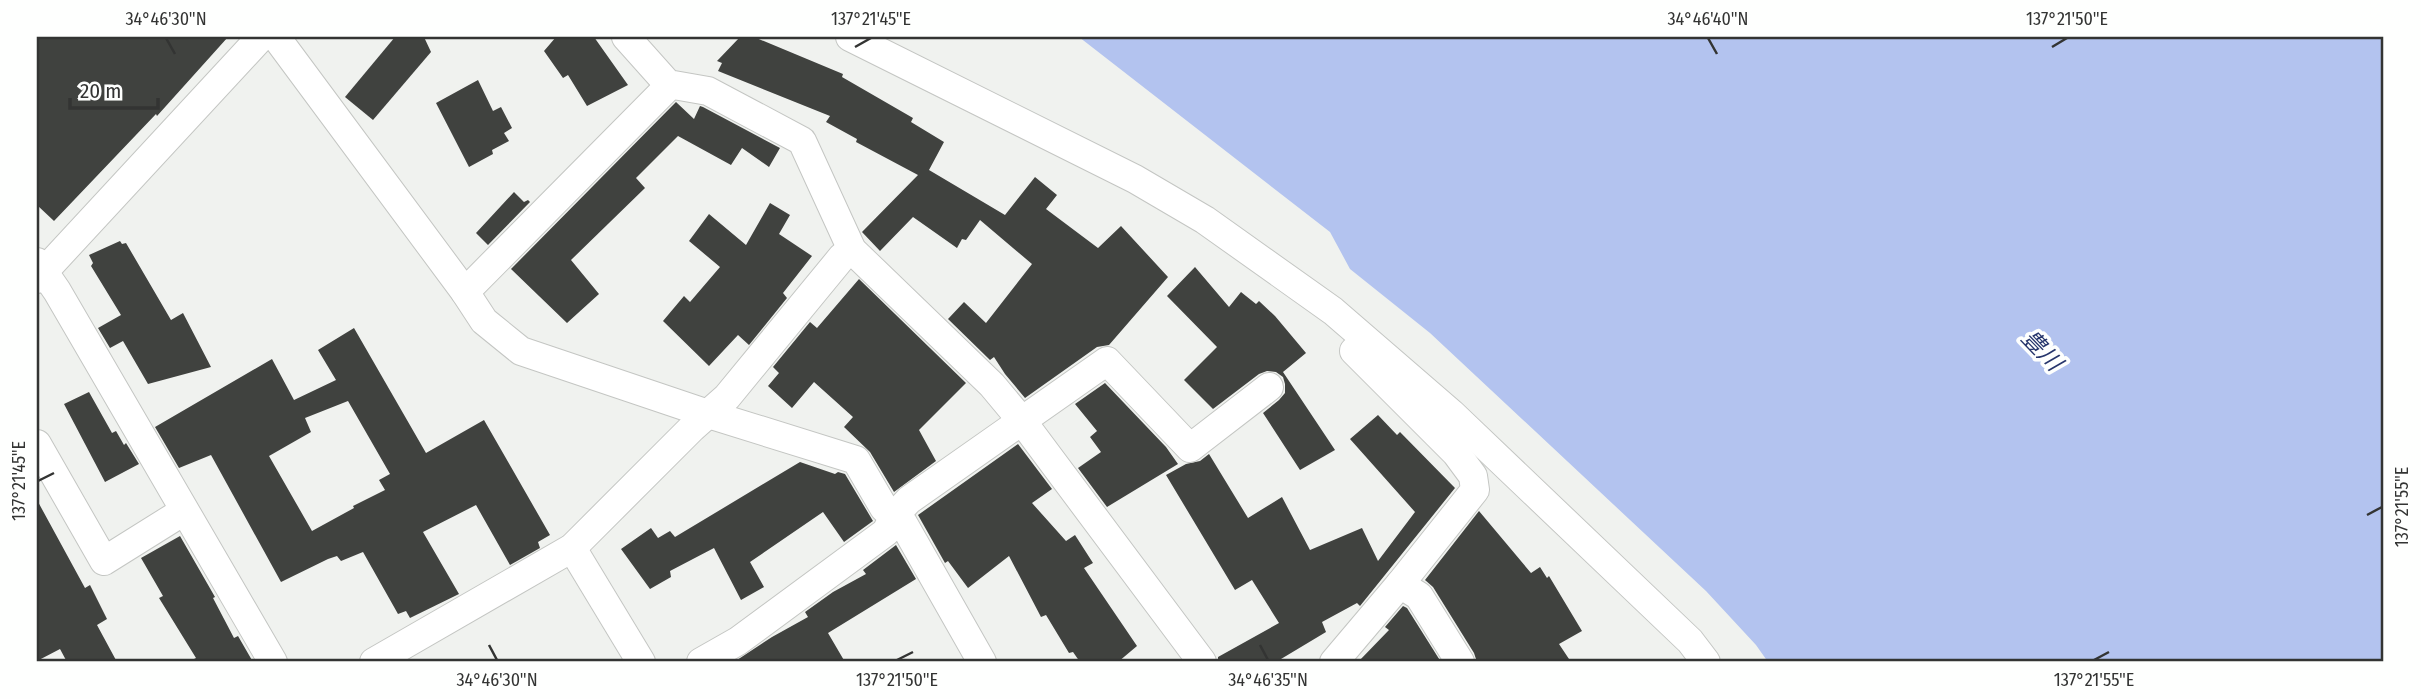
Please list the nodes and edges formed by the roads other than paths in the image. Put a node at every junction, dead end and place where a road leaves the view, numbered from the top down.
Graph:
1 (261, 37) edge
2 (276, 37) edge
3 (626, 37) edge
4 (850, 37) edge
5 (668, 84) junction
6 (852, 250) junction
7 (39, 271) edge
8 (465, 292) junction
9 (1333, 311) junction
10 (1269, 387) dead end
11 (708, 414) junction
12 (1022, 421) junction
13 (37, 444) edge
14 (184, 511) junction
15 (894, 516) junction
16 (572, 548) junction
17 (1400, 584) junction
18 (273, 662) edge
19 (374, 662) edge
20 (642, 662) edge
21 (701, 662) edge
22 (982, 662) edge
23 (1202, 662) edge
24 (1334, 662) edge
25 (1460, 662) edge
26 (1706, 662) edge

1 - 7 street
2 - 8 street
3 - 5 street
4 - 9 street
5 - 6 street
5 - 8 street
6 - 11 street
6 - 12 street
7 - 14 street
8 - 11 street
9 - 17 street
9 - 26 street
10 - 12 street
11 - 15 street
11 - 16 street
12 - 15 street
12 - 23 street
13 - 14 street
14 - 18 street
15 - 21 street
15 - 22 street
16 - 19 street
16 - 20 street
17 - 24 street
17 - 25 street

